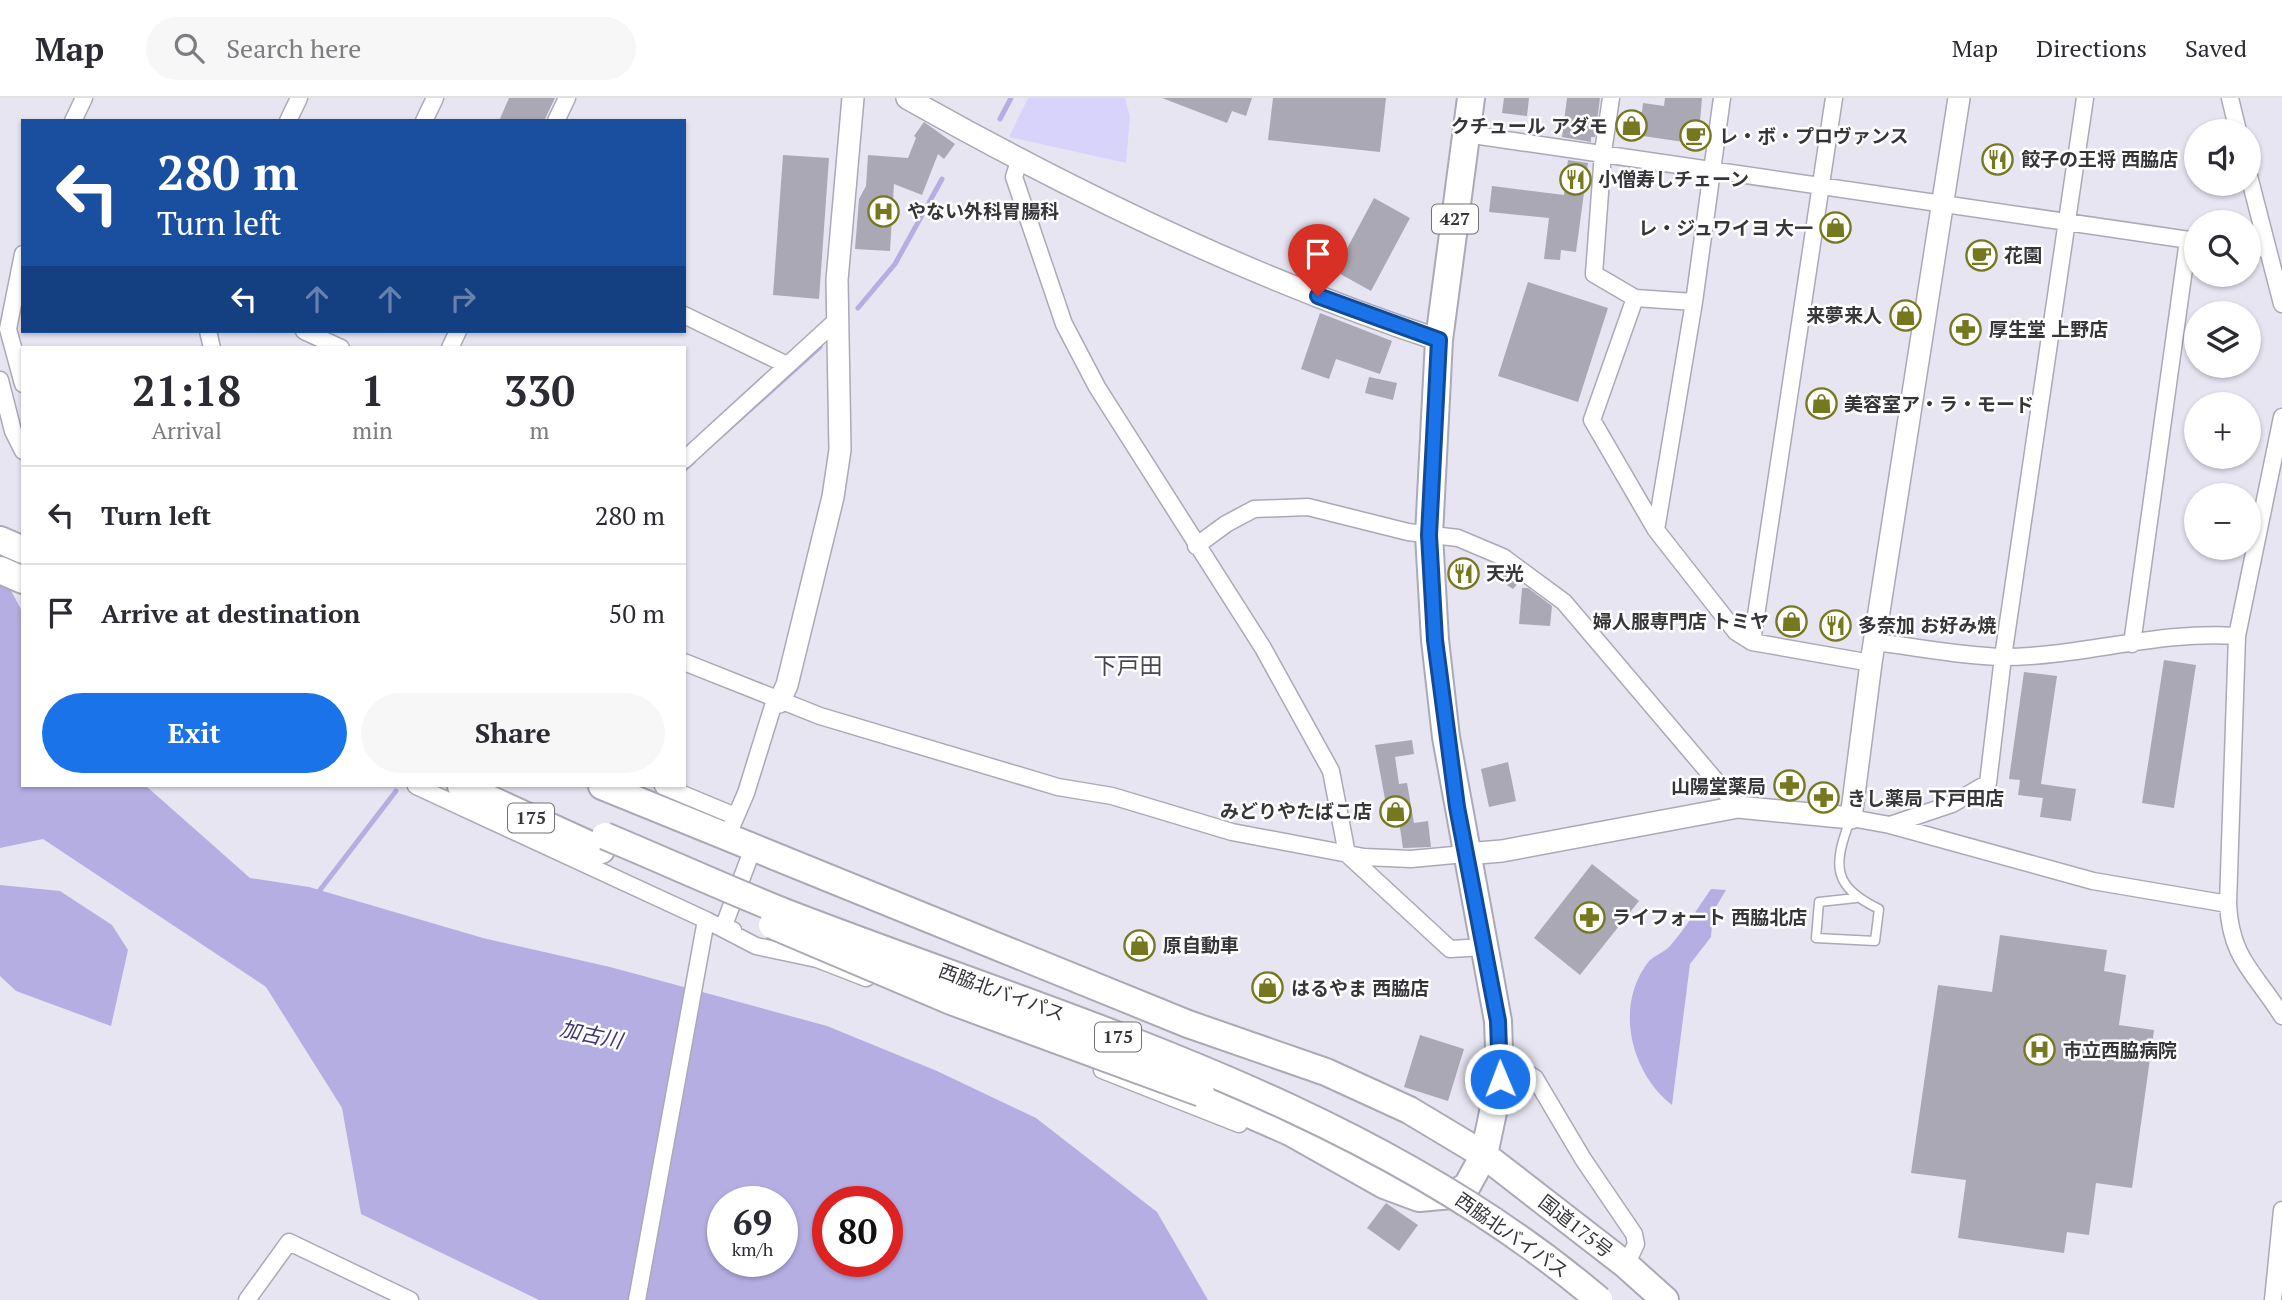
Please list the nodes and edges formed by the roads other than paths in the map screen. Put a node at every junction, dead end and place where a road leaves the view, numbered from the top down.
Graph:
1 (84, 98) edge
2 (299, 98) edge
3 (435, 98) edge
4 (567, 98) edge
5 (853, 98) edge
6 (907, 98) edge
7 (1471, 98) edge
8 (1611, 98) edge
9 (1722, 98) edge
10 (1834, 98) edge
11 (1959, 98) edge
12 (2085, 98) edge
13 (2230, 98) edge
14 (74, 119) edge
15 (289, 119) edge
16 (425, 119) edge
17 (557, 119) edge
18 (2235, 119) edge
19 (1466, 134) junction
20 (1603, 152) junction
21 (1019, 161) junction
22 (1711, 169) junction
23 (1821, 185) junction
24 (2254, 196) edge
25 (1944, 204) junction
26 (2066, 223) junction
27 (2184, 239) edge
28 (2261, 248) edge
29 (2267, 249) junction
30 (21, 264) edge
31 (2185, 287) edge
32 (1635, 298) junction
33 (1694, 302) junction
34 (2282, 304) edge
35 (686, 315) edge
36 (838, 319) junction
37 (1439, 340) junction
38 (787, 365) junction
39 (21, 377) edge
40 (0, 380) edge
41 (2282, 417) edge
42 (21, 447) edge
43 (686, 458) edge
44 (1656, 530) junction
45 (1429, 535) junction
46 (0, 540) edge
47 (1196, 546) junction
48 (21, 549) edge
49 (0, 570) edge
50 (21, 579) edge
51 (2237, 635) junction
52 (1752, 642) junction
53 (2132, 644) junction
54 (1873, 653) junction
55 (2003, 657) junction
56 (686, 663) edge
57 (779, 702) junction
58 (418, 787) edge
59 (463, 787) edge
60 (494, 787) edge
61 (605, 787) edge
62 (665, 787) edge
63 (1738, 807) junction
64 (1851, 818) junction
65 (1890, 825) junction
66 (731, 826) junction
67 (603, 843) junction
68 (752, 848) junction
69 (1347, 854) junction
70 (1465, 854) junction
71 (1856, 898) junction
72 (2228, 904) junction
73 (706, 920) junction
74 (723, 928) junction
75 (1485, 947) junction
76 (2282, 1016) edge
77 (1500, 1068) junction
78 (1239, 1124) dead end
79 (1329, 1153) junction
80 (1484, 1155) junction
81 (2282, 1210) edge
82 (1626, 1265) junction
83 (247, 1300) edge
84 (410, 1300) edge
85 (637, 1300) edge
86 (1600, 1300) edge
87 (1665, 1300) edge
88 (2273, 1300) edge

1 - 14 street
2 - 15 street
3 - 16 street
4 - 17 street
5 - 36 street
6 - 21 street
7 - 19 highway, 427
8 - 20 street
9 - 22 street
10 - 23 street
11 - 25 street
12 - 26 street
13 - 18 street
19 - 20 street
19 - 37 highway, 427
20 - 22 street
20 - 32 street
21 - 37 street
21 - 47 street
22 - 23 street
22 - 33 street
23 - 25 street
23 - 52 street
24 - 29 street
25 - 26 street
25 - 54 street
26 - 27 street
26 - 55 street
28 - 29 street
29 - 34 street
30 - 39 street
31 - 53 street
32 - 33 street
32 - 44 street
33 - 44 street
35 - 38 street
36 - 38 street
36 - 57 street
37 - 45 highway, 427
38 - 43 street
40 - 42 street
41 - 51 street
44 - 52 street
45 - 47 street
45 - 63 street
45 - 70 highway, 427
46 - 48 highway
47 - 69 street
49 - 50 highway
51 - 53 street
51 - 72 street
52 - 54 street
53 - 55 street
54 - 55 street
54 - 64 street
55 - 65 street
56 - 57 street
57 - 66 street
57 - 69 street
58 - 73 street
59 - 67 highway, 175
60 - 67 highway, 西脇北バイパス / 175
61 - 66 highway, 175
62 - 66 street
63 - 64 street
63 - 70 street
64 - 65 street
64 - 71 lane
65 - 72 street
66 - 68 highway, 175
67 - 79 highway, 175, bridge
67 - 86 highway, 西脇北バイパス / 175, bridge
68 - 74 street
68 - 80 highway, 175
69 - 70 street
69 - 75 street
70 - 75 highway, 427
71 - 71 lane
72 - 76 street
73 - 74 street
73 - 85 street
74 - 78 street
74 - 79 street
75 - 77 highway, 427
77 - 80 highway, 427
77 - 82 street
79 - 80 highway, 175
80 - 82 highway, 国道175号 / 175
81 - 88 street
82 - 87 highway, 国道175号 / 175
83 - 84 street

